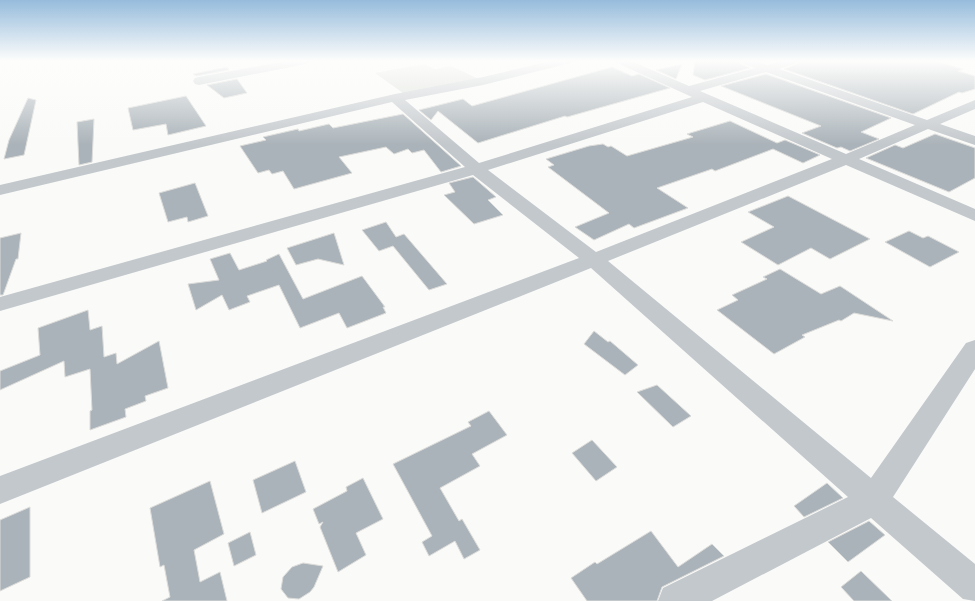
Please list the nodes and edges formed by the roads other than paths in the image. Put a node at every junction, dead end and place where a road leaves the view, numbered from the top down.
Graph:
1 (441, 89) edge
2 (692, 89) edge
3 (824, 89) edge
4 (689, 90) joint
5 (705, 97) junction
6 (395, 98) junction
7 (975, 104) edge
8 (926, 124) junction
9 (975, 141) edge
10 (847, 159) junction
11 (476, 169) junction
12 (0, 190) edge
13 (975, 216) edge
14 (594, 260) junction
15 (0, 304) edge
16 (975, 349) edge
17 (0, 490) edge
18 (874, 500) junction
19 (975, 586) edge
20 (676, 601) edge

1 - 6 street
2 - 4 street
3 - 8 street
4 - 5 street
5 - 10 street
5 - 11 street
6 - 11 street
6 - 12 street
7 - 8 street
8 - 9 street
8 - 10 street
10 - 13 street
10 - 14 street
11 - 14 street
11 - 15 street
14 - 17 street
14 - 18 street
16 - 18 street
18 - 19 street
18 - 20 street

